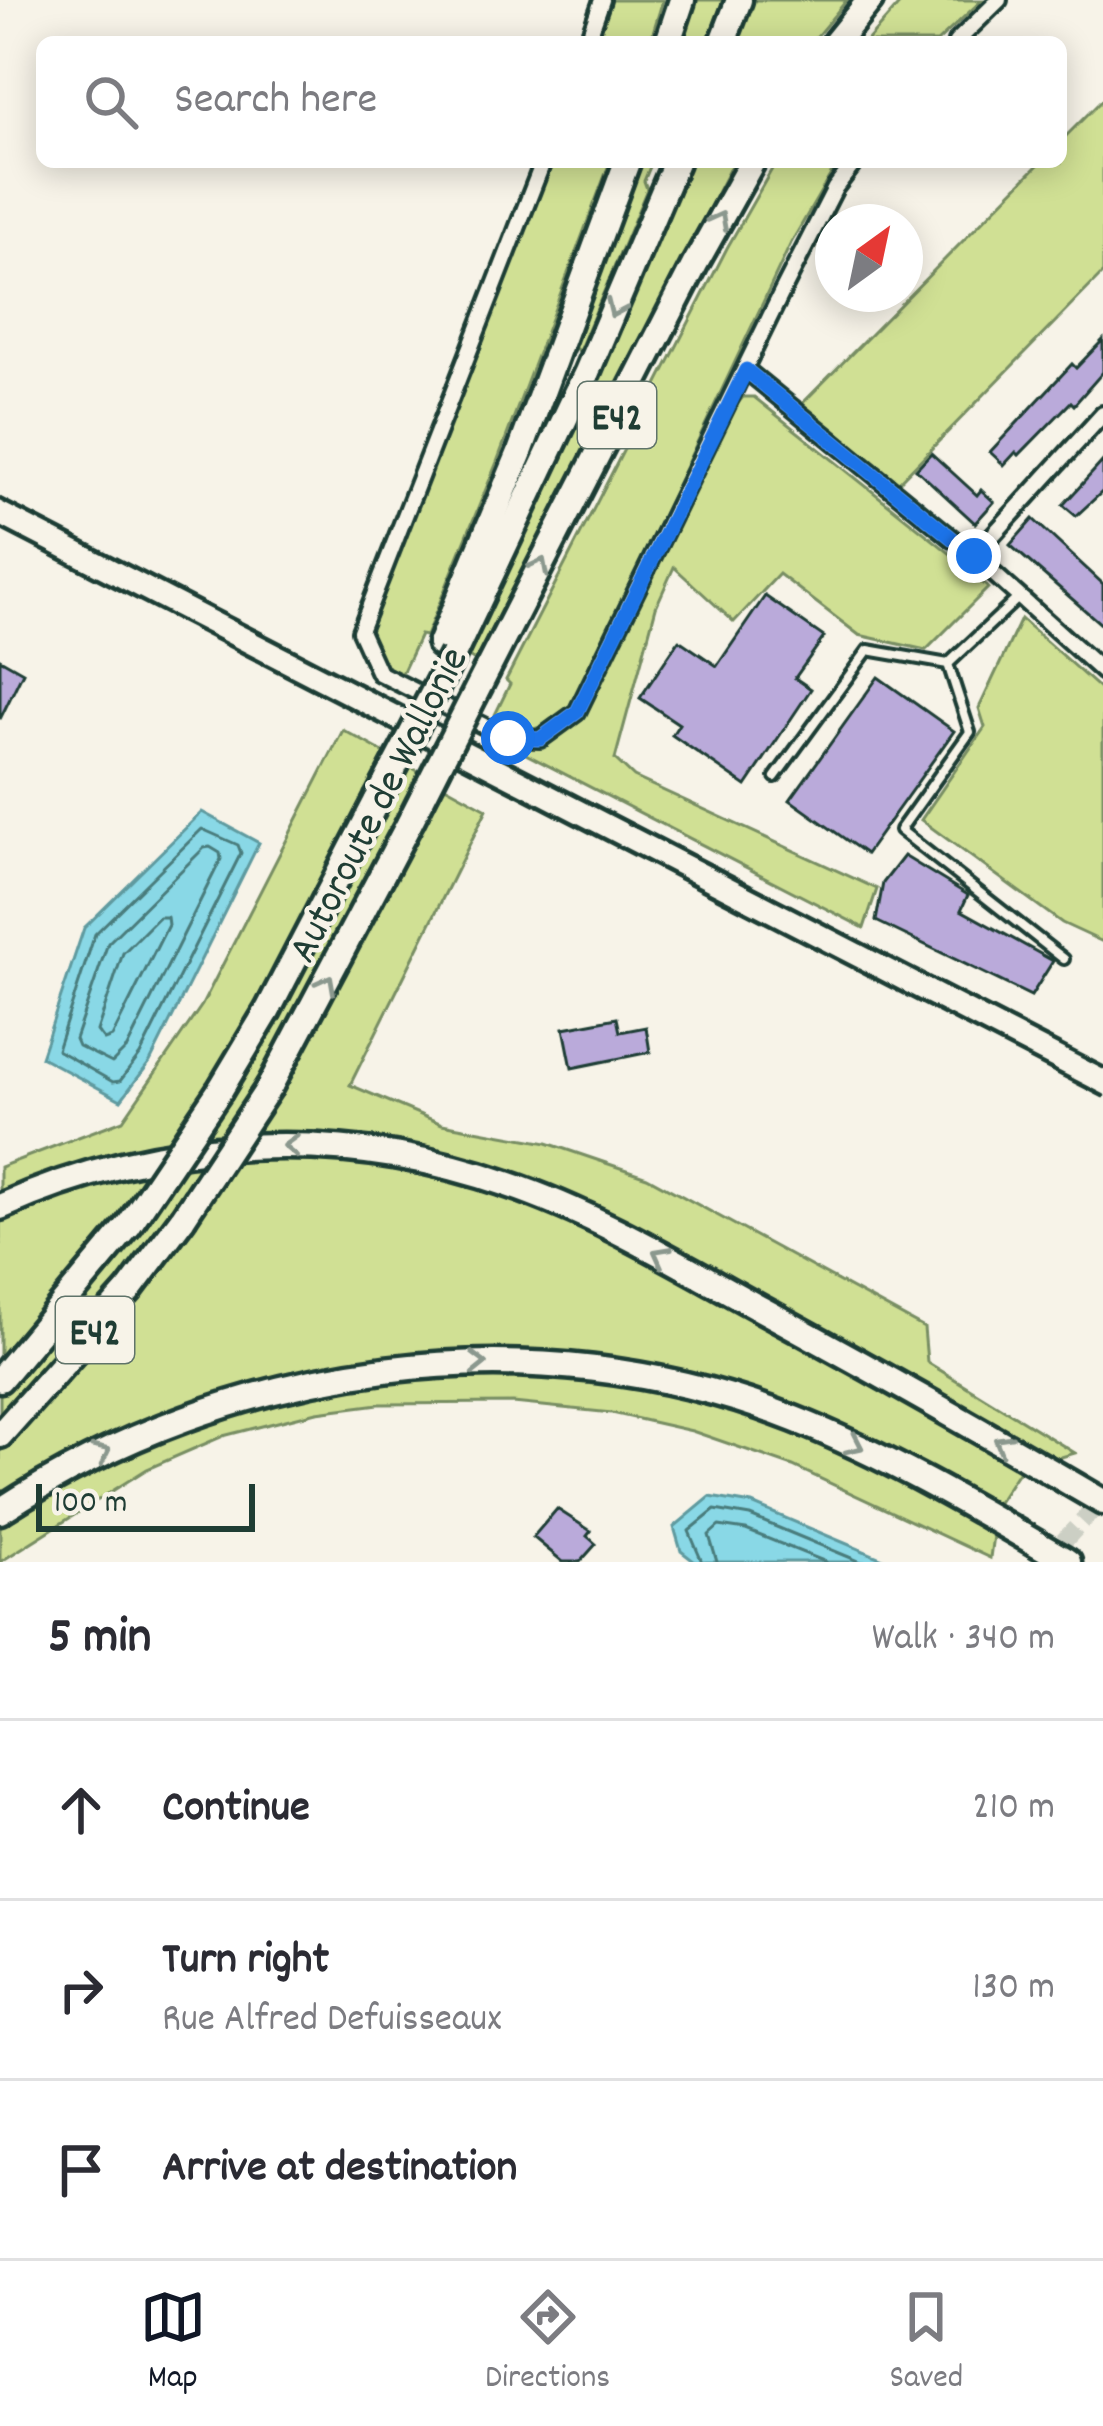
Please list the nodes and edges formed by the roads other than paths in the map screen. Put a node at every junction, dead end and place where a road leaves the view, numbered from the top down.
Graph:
1 (602, 0) edge
2 (682, 0) edge
3 (739, 0) edge
4 (870, 0) edge
5 (999, 0) edge
6 (589, 36) edge
7 (670, 36) edge
8 (725, 36) edge
9 (841, 36) edge
10 (962, 36) edge
11 (541, 168) edge
12 (625, 168) edge
13 (673, 168) edge
14 (749, 168) edge
15 (850, 168) edge
16 (746, 370) junction
17 (1103, 414) edge
18 (974, 556) junction
19 (1019, 597) junction
20 (447, 649) junction
21 (948, 664) junction
22 (1103, 672) edge
23 (776, 777) dead end
24 (1064, 959) dead end
25 (0, 1207) edge
26 (0, 1379) edge
27 (0, 1435) edge
28 (1103, 1502) edge
29 (0, 1511) edge
30 (1068, 1562) edge

1 - 6 street
2 - 7 highway
3 - 8 highway
4 - 9 highway
5 - 10 street
11 - 16 street
12 - 20 highway
13 -> 20 highway, Autoroute de Wallonie / E42
27 -> 14 highway, Autoroute de Wallonie / E42, bridge
15 - 16 street
16 - 18 street
17 - 18 street
18 - 19 street
19 - 21 lane
19 - 22 street
20 - 26 highway, Autoroute de Wallonie / E42, bridge
21 - 23 lane
21 - 24 lane
28 -> 25 highway
29 -> 30 highway

